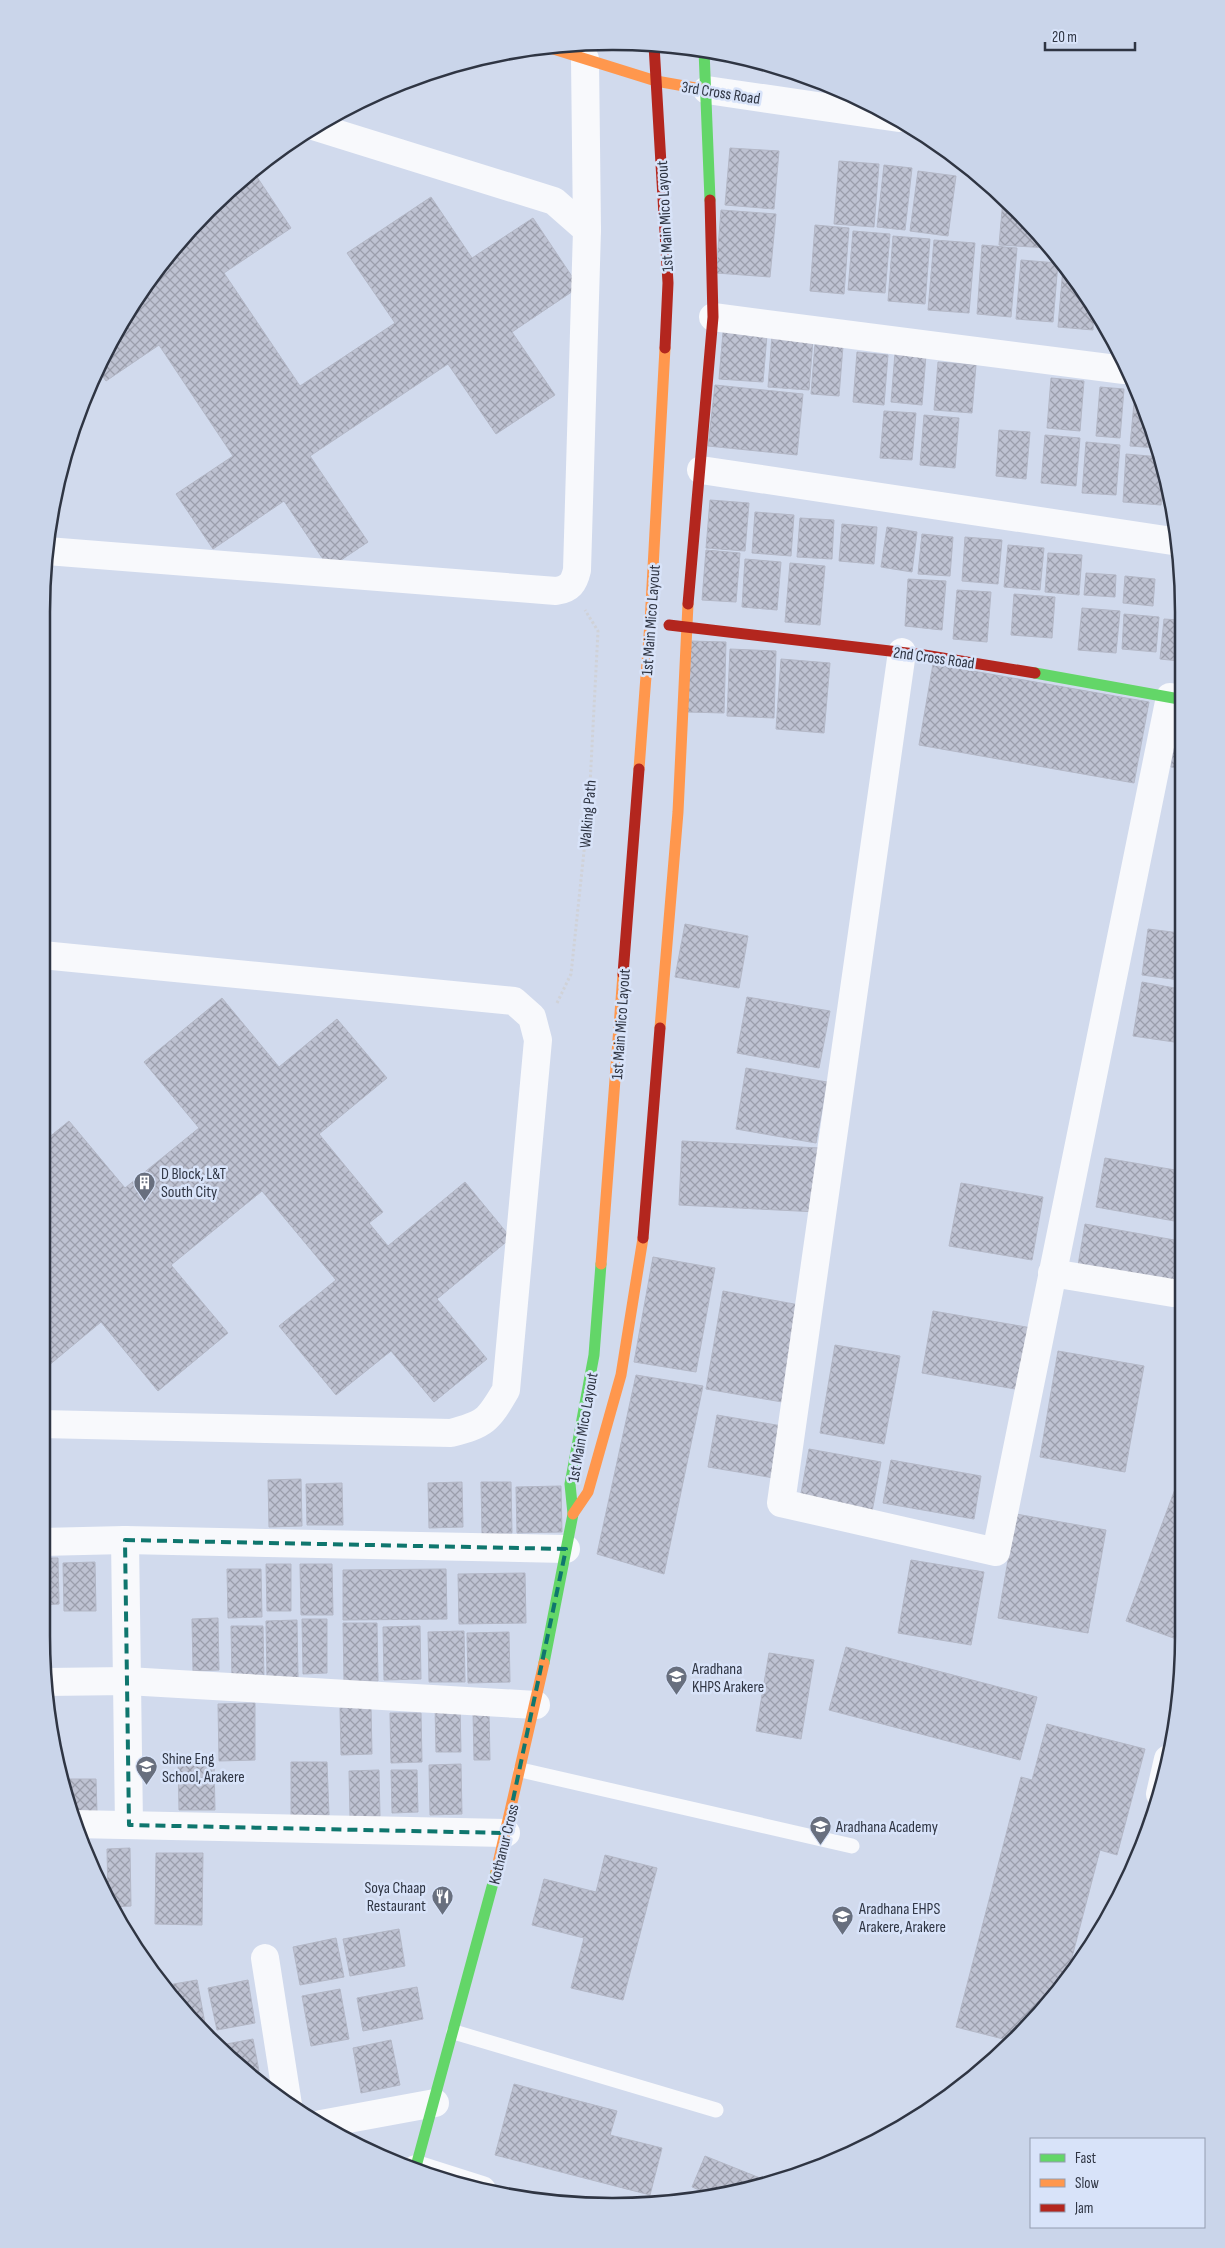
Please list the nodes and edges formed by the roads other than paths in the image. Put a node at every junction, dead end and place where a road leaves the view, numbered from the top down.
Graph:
1 (564, 52) edge
2 (654, 52) edge
3 (705, 58) edge
4 (585, 59) junction
5 (656, 81) junction
6 (708, 90) junction
7 (873, 114) edge
8 (324, 129) edge
9 (587, 230) junction
10 (713, 317) junction
11 (1119, 369) edge
12 (701, 470) junction
13 (1170, 541) edge
14 (54, 552) edge
15 (650, 623) junction
16 (686, 628) junction
17 (902, 652) junction
18 (1175, 698) edge
19 (50, 956) edge
20 (1052, 1273) junction
21 (1173, 1293) dead end
22 (50, 1424) edge
23 (573, 1514) junction
24 (125, 1540) junction
25 (50, 1542) edge
26 (566, 1549) junction
27 (127, 1681) junction
28 (52, 1682) edge
29 (536, 1705) junction
30 (521, 1770) junction
31 (83, 1824) edge
32 (129, 1825) junction
33 (506, 1833) junction
34 (852, 1846) dead end
35 (265, 1958) dead end
36 (454, 2032) junction
37 (286, 2093) edge
38 (434, 2103) junction
39 (716, 2110) dead end
40 (330, 2122) edge
41 (417, 2162) edge

1 - 4 street, 3rd Cross Road
2 - 5 street, 1st Main Mico Layout
3 - 6 street, 1st Main Mico Layout
4 - 5 street, 3rd Cross Road
4 - 9 street
5 - 6 street, 3rd Cross Road
5 - 15 street, 1st Main Mico Layout
6 - 7 street, 3rd Cross Road
6 - 10 street, 1st Main Mico Layout
8 - 9 street
9 - 14 street
10 - 11 street
10 - 12 street, 1st Main Mico Layout
12 - 13 street
12 - 16 street, 1st Main Mico Layout
15 - 16 street, 2nd Cross Road
15 - 23 street, 1st Main Mico Layout
16 - 17 street, 2nd Cross Road
16 - 23 street, 1st Main Mico Layout
17 - 18 street, 2nd Cross Road
17 - 20 street
18 - 20 street
19 - 22 street
20 - 21 street
23 - 26 street, Kothanur Cross
24 - 25 street
24 - 26 street
24 - 27 street
26 - 29 street, Kothanur Cross
27 - 28 street
27 - 29 street
27 - 32 street
29 - 30 street, Kothanur Cross
30 - 33 street, Kothanur Cross
30 - 34 lane
31 - 32 street
32 - 33 street
33 - 36 street, Kothanur Cross
35 - 37 street
36 - 38 street, Kothanur Cross
36 - 39 lane
38 - 40 street
38 - 41 street, Kothanur Cross

